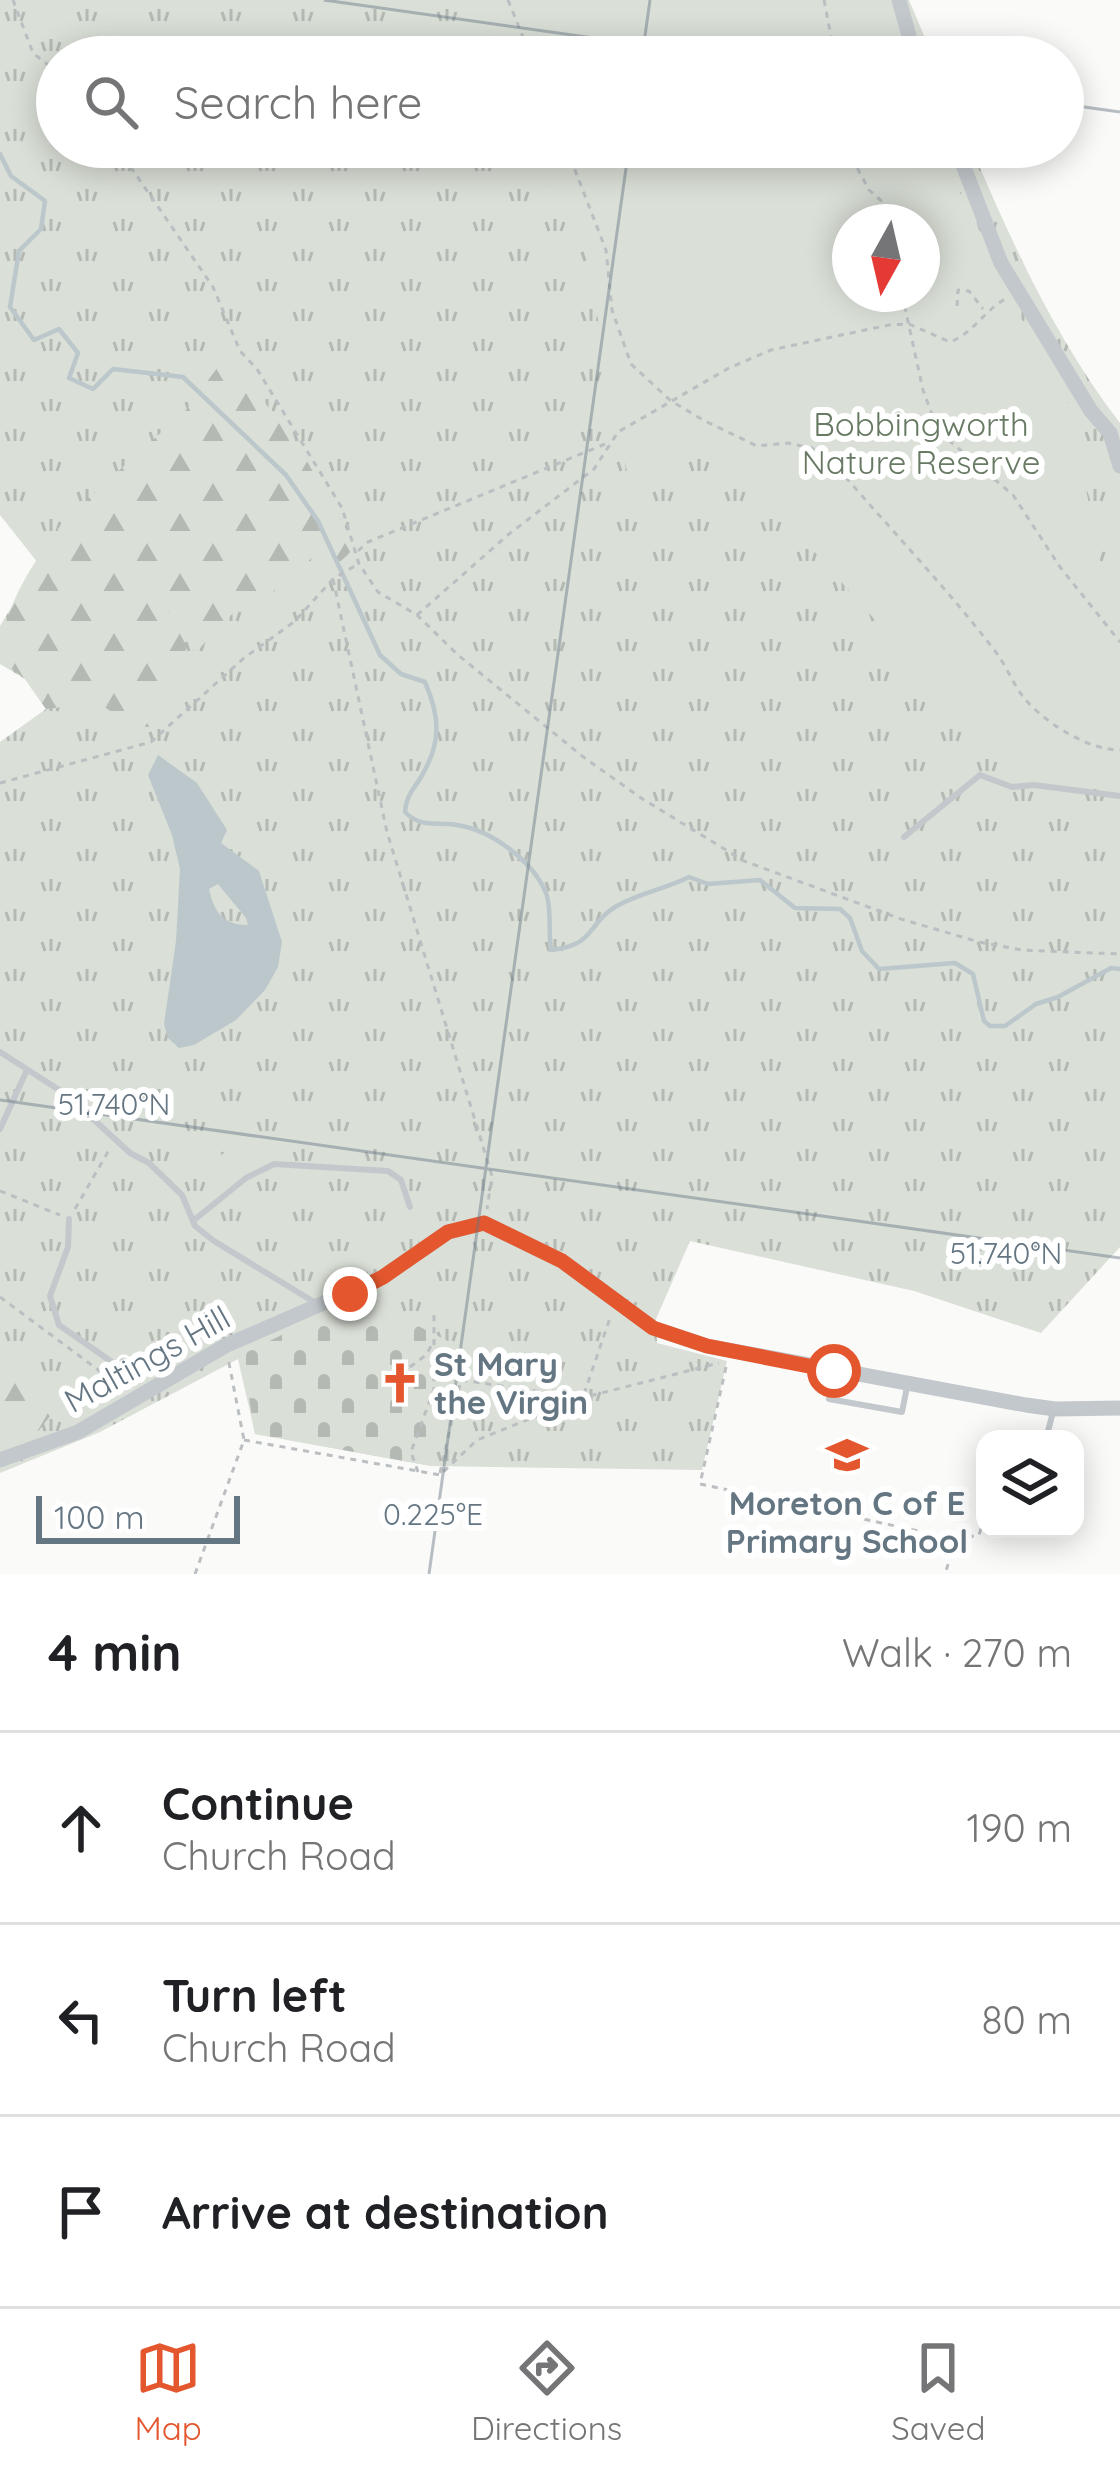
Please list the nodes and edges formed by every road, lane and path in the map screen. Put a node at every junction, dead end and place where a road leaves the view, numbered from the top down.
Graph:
1 (13, 0) edge
2 (508, 0) edge
3 (824, 0) edge
4 (898, 0) edge
5 (523, 36) edge
6 (831, 36) edge
7 (909, 36) edge
8 (36, 55) edge
9 (131, 168) edge
10 (574, 168) edge
11 (857, 168) edge
12 (964, 168) edge
13 (884, 204) edge
14 (1019, 291) junction
15 (957, 306) dead end
16 (983, 310) junction
17 (907, 312) edge
18 (910, 324) junction
19 (671, 400) junction
20 (607, 444) junction
21 (1120, 466) edge
22 (358, 551) junction
23 (359, 564) junction
24 (333, 579) junction
25 (417, 616) junction
26 (1120, 641) edge
27 (1120, 750) edge
28 (0, 783) edge
29 (1120, 796) edge
30 (904, 837) dead end
31 (1120, 954) edge
32 (0, 1052) edge
33 (27, 1070) junction
34 (0, 1129) edge
35 (115, 1140) junction
36 (0, 1191) edge
37 (410, 1207) dead end
38 (70, 1219) junction
39 (193, 1221) junction
40 (484, 1223) junction
41 (0, 1297) edge
42 (616, 1301) junction
43 (322, 1306) junction
44 (434, 1311) dead end
45 (435, 1340) junction
46 (225, 1346) junction
47 (162, 1353) dead end
48 (410, 1367) dead end
49 (834, 1371) junction
50 (907, 1384) junction
51 (582, 1398) junction
52 (139, 1400) junction
53 (1120, 1408) edge
54 (1055, 1409) junction
55 (1049, 1430) edge
56 (244, 1439) junction
57 (0, 1460) edge
58 (418, 1472) junction
59 (440, 1475) junction
60 (976, 1536) edge
61 (956, 1539) junction
62 (195, 1574) edge
63 (945, 1574) edge

1 - 8 path
2 - 5 path
3 - 6 path
4 - 7 street
9 - 22 path
10 - 19 path
11 - 13 path
12 - 14 street
14 - 16 path
14 - 21 street
15 - 16 path
16 - 18 path
17 - 18 path
18 - 19 path
18 - 26 path
19 - 20 path
19 - 27 path
20 - 22 path
20 - 25 path
22 - 23 path
23 - 24 path
23 - 25 path
24 - 28 path
24 - 40 path
25 - 31 path
29 - 30 lane
32 - 33 lane
33 - 34 lane
33 - 35 lane
35 - 38 path
35 - 39 lane
36 - 38 path
37 - 39 lane
38 - 47 lane
39 - 43 lane
40 - 42 street
40 - 43 street, Maltings Hill
41 - 52 path
42 - 49 street
42 - 51 path
43 - 46 street, Maltings Hill
44 - 45 path
45 - 48 path
45 - 58 path
46 - 52 street, Maltings Hill
46 - 56 path
49 - 50 street
49 - 50 lane
50 - 54 street
51 - 59 path
51 - 59 path
51 - 61 path
52 - 57 street, Maltings Hill
53 - 54 street
54 - 55 lane
56 - 58 path
56 - 62 path
58 - 59 path
60 - 61 path
61 - 63 path

